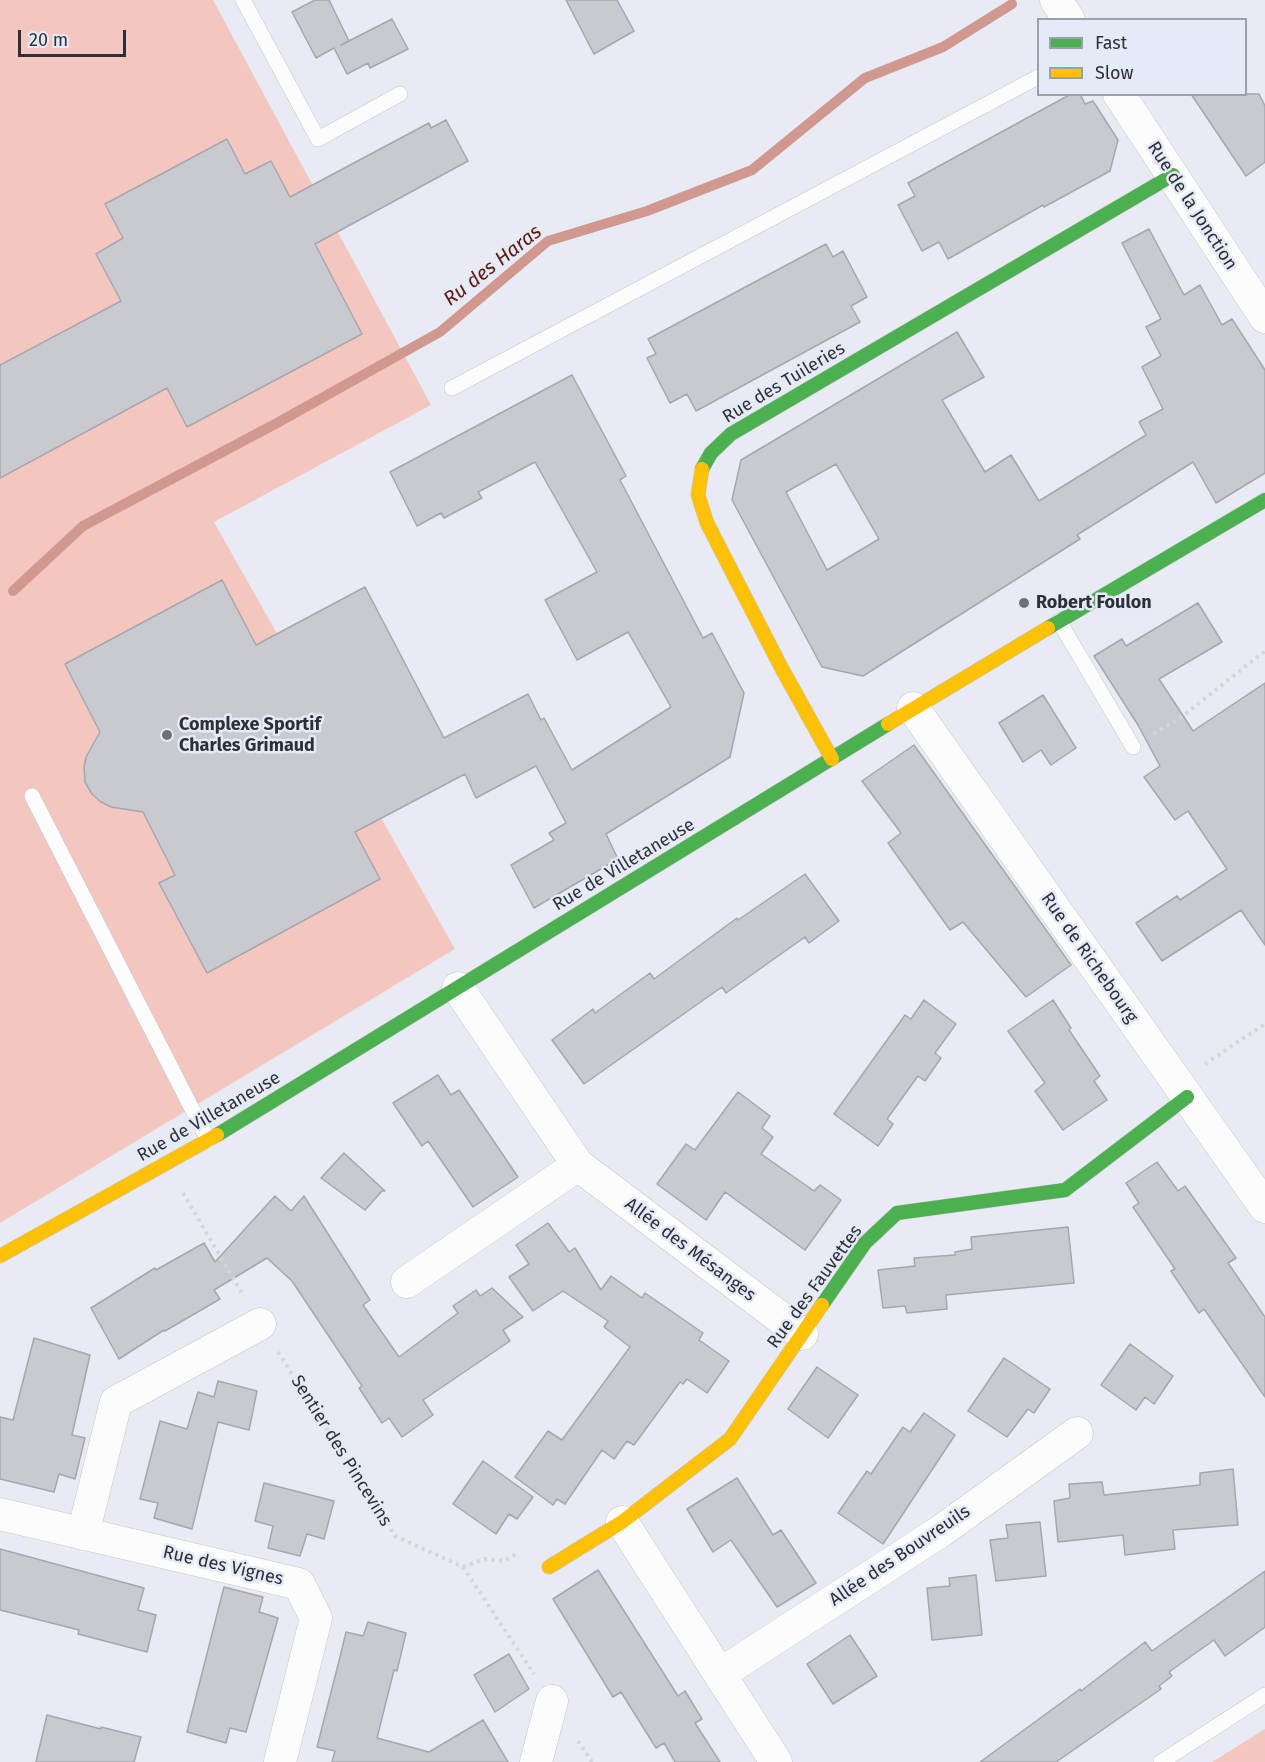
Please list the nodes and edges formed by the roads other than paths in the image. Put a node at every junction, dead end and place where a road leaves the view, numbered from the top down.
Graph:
1 (243, 0) edge
2 (1056, 0) edge
3 (1068, 18) edge
4 (1037, 78) edge
5 (400, 94) dead end
6 (1120, 96) edge
7 (1173, 175) junction
8 (1265, 317) edge
9 (452, 388) dead end
10 (1265, 500) edge
11 (1059, 621) junction
12 (913, 708) junction
13 (1133, 747) road end
14 (832, 759) junction
15 (32, 796) dead end
16 (458, 988) junction
17 (1182, 1090) junction
18 (208, 1140) junction
19 (578, 1165) junction
20 (1265, 1207) edge
21 (0, 1256) edge
22 (407, 1282) dead end
23 (260, 1324) road end
24 (802, 1334) junction
25 (1077, 1433) dead end
26 (0, 1514) edge
27 (622, 1522) junction
28 (83, 1534) junction
29 (549, 1567) dead end
30 (720, 1674) junction
31 (1265, 1695) edge
32 (552, 1701) road end
33 (280, 1762) edge
34 (536, 1762) edge
35 (776, 1762) edge
36 (1161, 1762) edge

1 - 5 lane
2 - 3 street
4 - 9 lane
6 - 7 street, Rue de la Jonction
7 - 8 street, Rue de la Jonction
7 - 14 street, Rue des Tuileries
10 - 11 street, Rue de Villetaneuse
11 - 12 street, Rue de Villetaneuse
11 - 13 lane
12 - 14 street, Rue de Villetaneuse
12 - 17 street, Rue de Richebourg
14 - 16 street, Rue de Villetaneuse
15 - 18 lane
16 - 18 street, Rue de Villetaneuse
16 - 19 street, Allée des Mésanges
17 - 20 street, Rue de Richebourg
17 - 24 street, Rue des Fauvettes
18 - 21 street, Rue de Villetaneuse
19 - 22 street
19 - 24 street, Allée des Mésanges
23 - 28 street
24 - 27 street, Rue des Fauvettes
25 - 30 street, Allée des Bouvreuils
26 - 28 street, Rue des Vignes
27 - 29 street, Rue des Fauvettes
27 - 30 street
28 - 33 street, Rue des Vignes
30 - 35 street
31 - 36 lane
32 - 34 street

